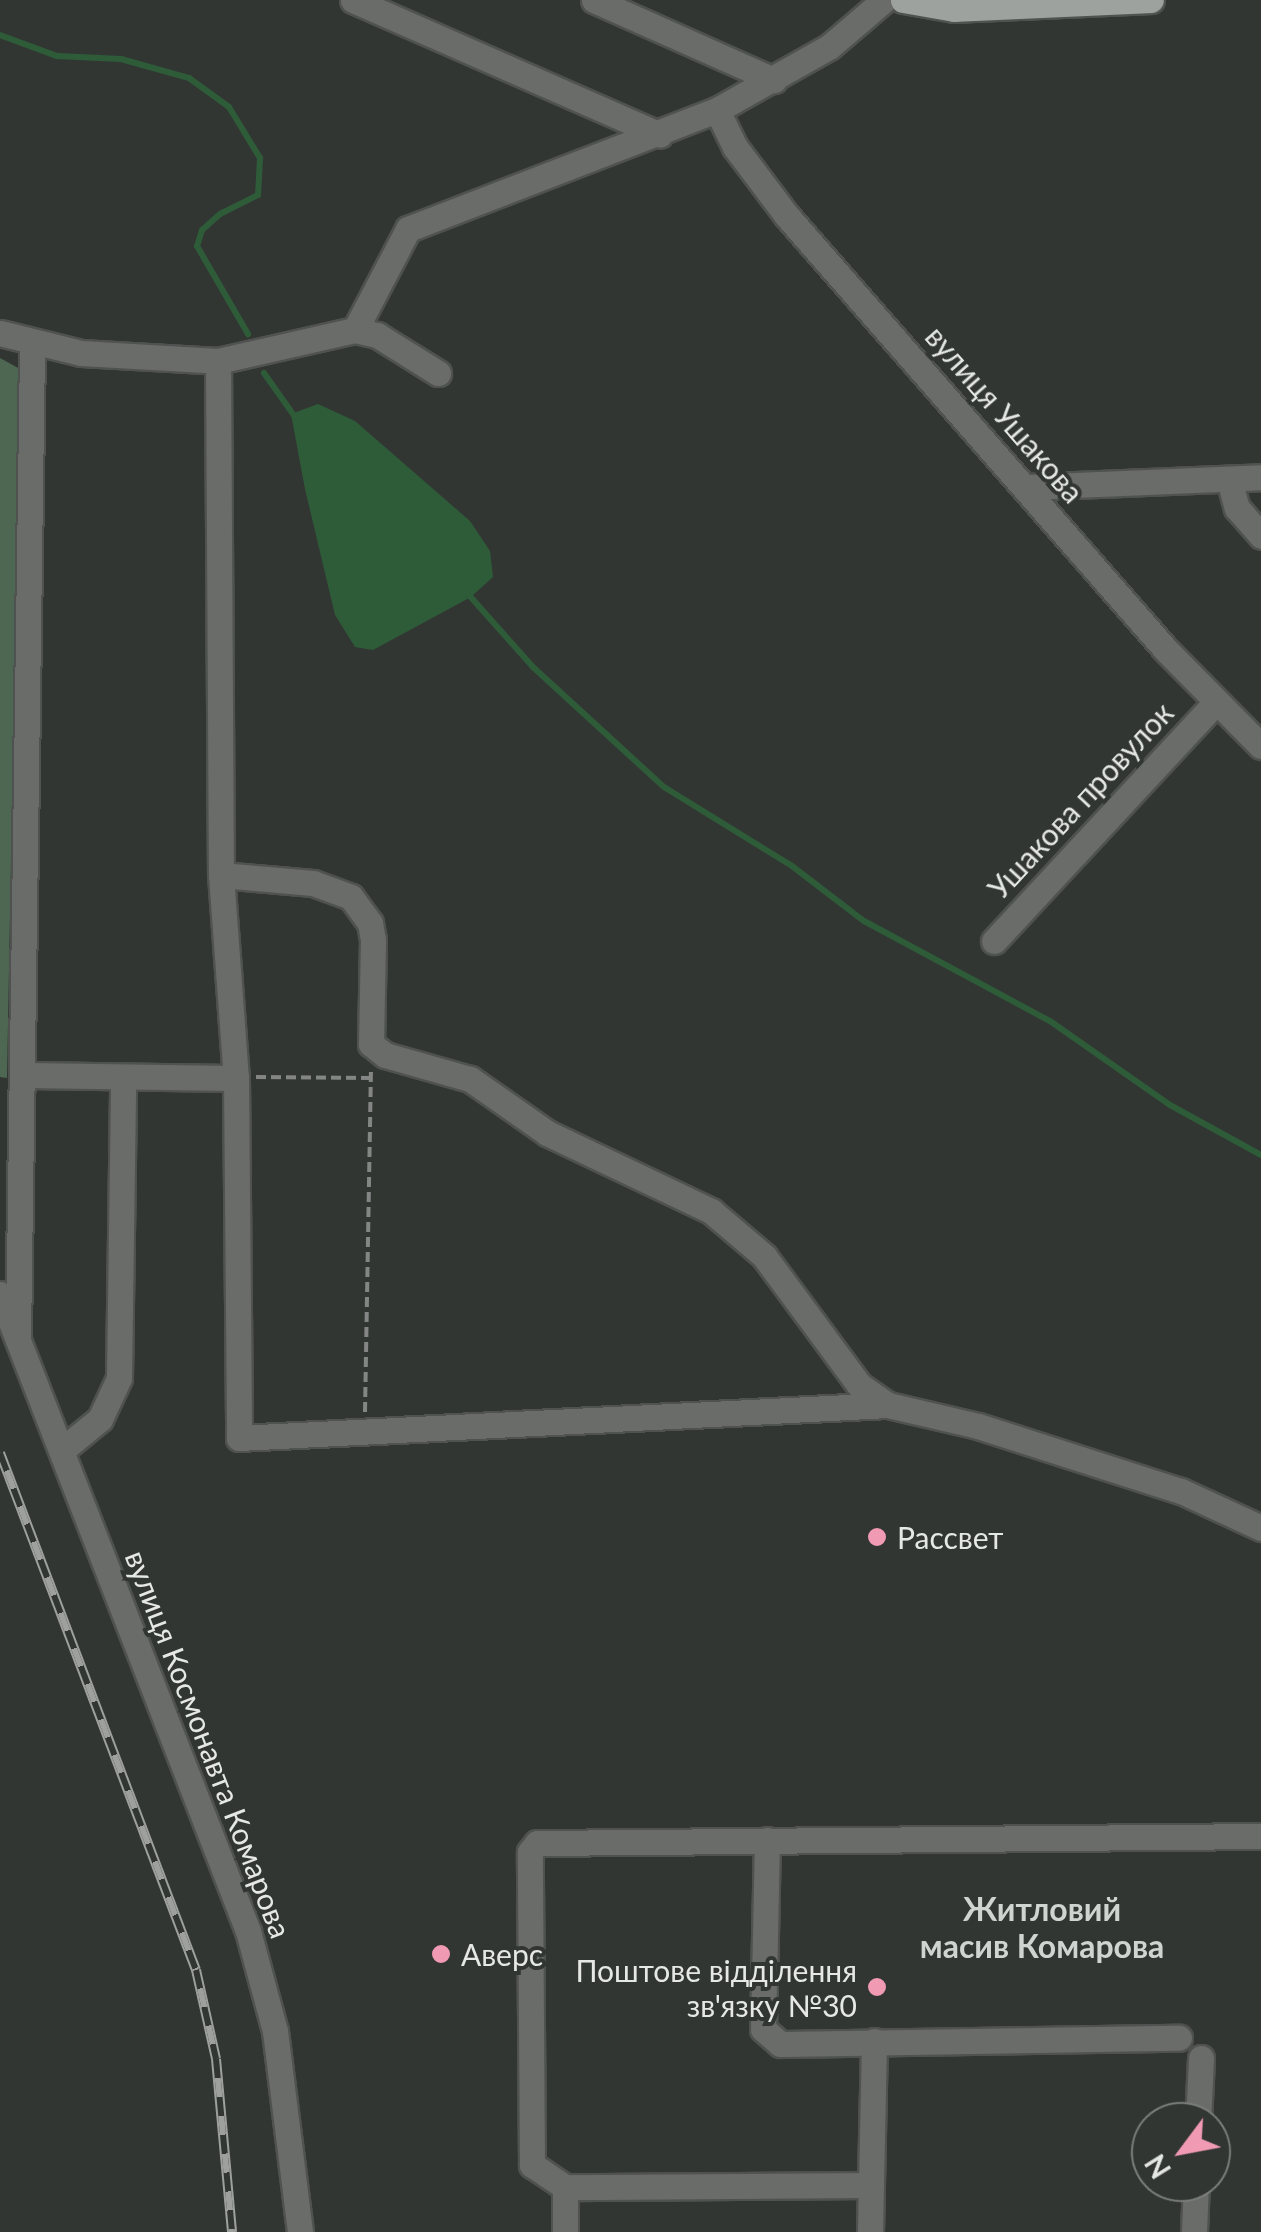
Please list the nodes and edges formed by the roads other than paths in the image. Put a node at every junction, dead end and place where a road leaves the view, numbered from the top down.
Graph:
1 (353, 0) edge
2 (594, 0) edge
3 (884, 0) edge
4 (1151, 0) edge
5 (914, 1) edge
6 (774, 80) junction
7 (717, 110) junction
8 (660, 135) junction
9 (355, 330) junction
10 (0, 333) edge
11 (32, 344) junction
12 (218, 361) junction
13 (438, 373) dead end
14 (1261, 477) edge
15 (1229, 479) junction
16 (1028, 487) junction
17 (1261, 536) edge
18 (1214, 703) junction
19 (1261, 746) edge
20 (221, 876) junction
21 (994, 941) dead end
22 (22, 1075) junction
23 (122, 1077) junction
24 (236, 1078) junction
25 (18, 1234) junction
26 (0, 1255) edge
27 (0, 1294) edge
28 (18, 1340) junction
29 (888, 1405) junction
30 (62, 1450) junction
31 (1261, 1528) edge
32 (1261, 1836) edge
33 (767, 1840) junction
34 (1179, 2038) dead end
35 (874, 2041) junction
36 (1201, 2058) dead end
37 (1199, 2102) edge
38 (871, 2185) junction
39 (565, 2187) junction
40 (1195, 2202) edge
41 (300, 2232) edge
42 (565, 2232) edge
43 (870, 2232) edge
44 (1194, 2232) edge

1 - 8 street
2 - 6 street
3 - 6 street
4 - 5 main road
6 - 7 street
7 - 8 street
7 - 16 street, вулиця Ушакова
8 - 9 street
9 - 12 street
9 - 13 street
10 - 11 street
11 - 12 street
11 - 22 street
12 - 20 street
14 - 15 street
15 - 16 street
15 - 17 street
16 - 18 street, вулиця Ушакова
18 - 19 street, вулиця Ушакова
18 - 21 street, Ушакова провулок
20 - 24 street
20 - 29 street
22 - 23 street
22 - 25 street
23 - 24 street
23 - 30 street
24 - 29 street
25 - 26 street
25 - 28 street
27 - 28 street, вулиця Космонавта Комарова
28 - 30 street, вулиця Космонавта Комарова
29 - 31 street
30 - 41 street, вулиця Космонавта Комарова
32 - 33 street
33 - 35 street
33 - 39 street
34 - 35 street
35 - 38 street
36 - 37 street
38 - 39 street
38 - 43 street
39 - 42 street
40 - 44 street

